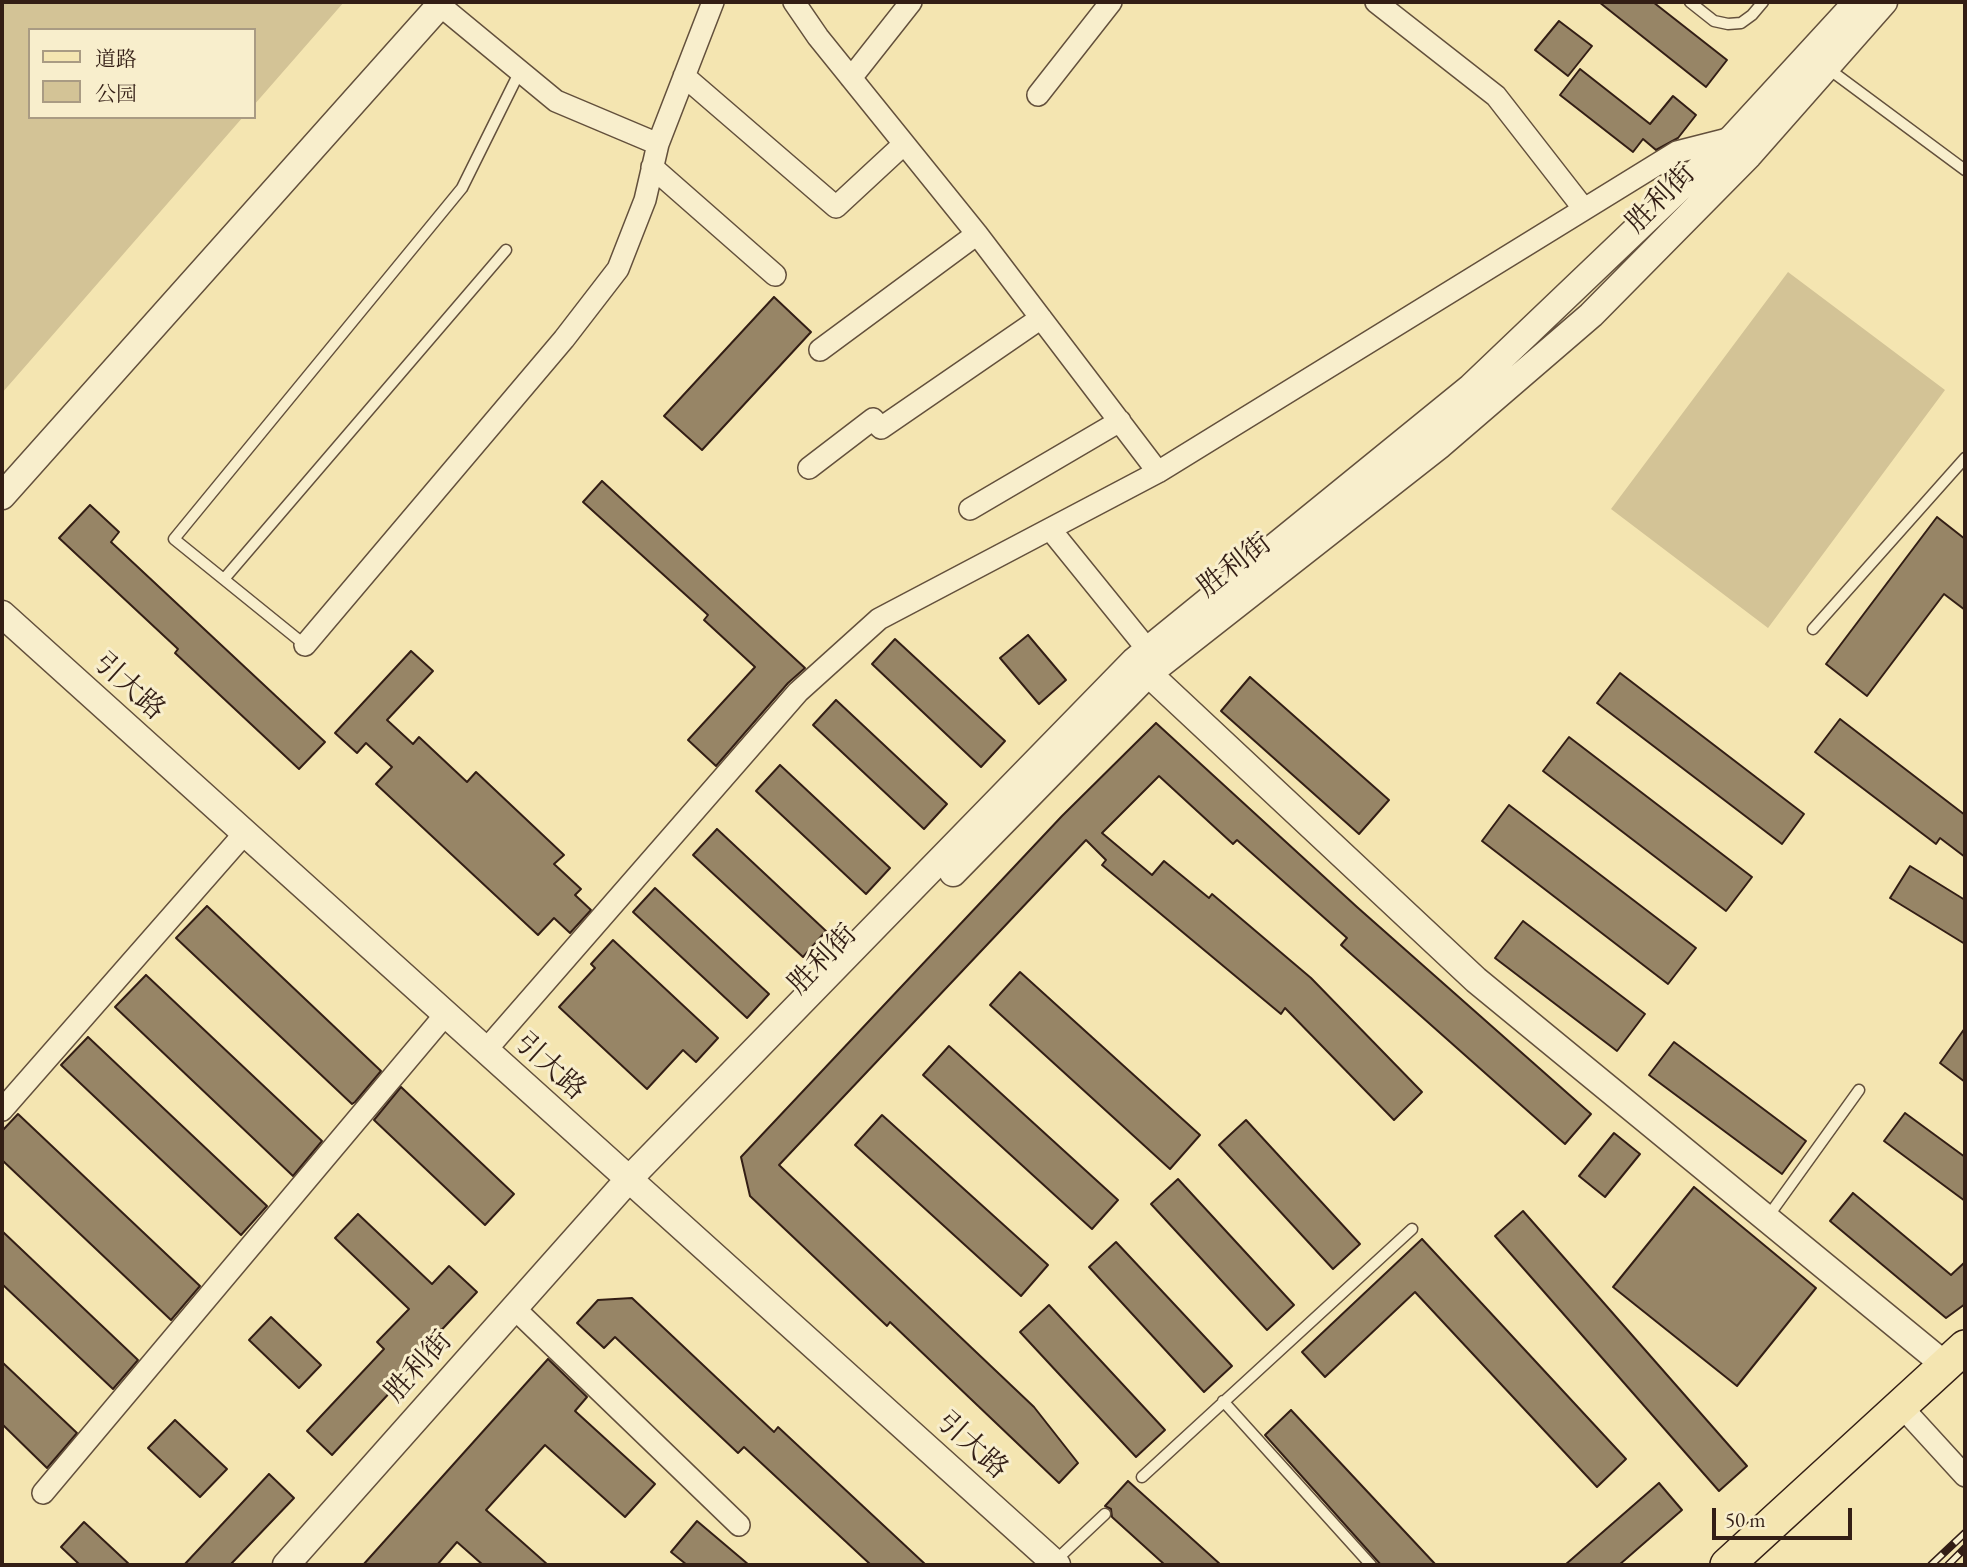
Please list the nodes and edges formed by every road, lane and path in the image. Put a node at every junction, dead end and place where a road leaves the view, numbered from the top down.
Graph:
1 (713, 2) edge
2 (794, 2) edge
3 (911, 2) edge
4 (1111, 2) edge
5 (1376, 2) edge
6 (1690, 2) edge
7 (1763, 2) edge
8 (1884, 2) edge
9 (438, 3) edge
10 (1850, 4) edge
11 (1826, 67) junction
12 (520, 71) junction
13 (684, 76) junction
14 (851, 78) junction
15 (1038, 95) dead end
16 (1732, 138) junction
17 (657, 144) junction
18 (904, 144) junction
19 (652, 167) junction
20 (1965, 170) edge
21 (1584, 209) junction
22 (978, 234) junction
23 (506, 250) dead end
24 (775, 275) dead end
25 (1041, 318) junction
26 (820, 350) dead end
27 (1120, 421) junction
28 (1965, 458) edge
29 (809, 468) dead end
30 (1158, 472) junction
31 (2, 496) edge
32 (970, 509) dead end
33 (1050, 529) junction
34 (224, 579) junction
35 (2, 614) edge
36 (1813, 629) dead end
37 (305, 645) joint
38 (1144, 661) junction
39 (244, 834) junction
40 (445, 1015) junction
41 (485, 1051) junction
42 (1859, 1090) dead end
43 (2, 1110) edge
44 (628, 1180) junction
45 (1767, 1218) junction
46 (1412, 1229) dead end
47 (514, 1308) junction
48 (1955, 1356) edge
49 (1223, 1401) junction
50 (1901, 1406) junction
51 (1965, 1476) edge
52 (1142, 1477) dead end
53 (43, 1493) dead end
54 (1105, 1514) dead end
55 (739, 1525) dead end
56 (1056, 1564) edge
57 (286, 1565) edge
58 (1371, 1565) edge
59 (1727, 1565) edge

1 - 13 street
2 - 14 street
3 - 14 street
4 - 15 street
5 - 21 street
6 - 7 lane
8 - 11 street, 胜利街
9 - 12 street
9 - 31 street
10 - 16 street, 胜利街
11 - 20 lane
11 - 38 street, 胜利街
12 - 17 street
12 - 34 lane
13 - 17 street
13 - 18 street
14 - 18 street
16 - 21 street
16 - 38 street, 胜利街
17 - 19 street
18 - 22 street
19 - 24 street
19 - 37 street
21 - 30 street
22 - 25 street
22 - 26 street
23 - 34 lane
25 - 27 street
25 - 29 street
27 - 30 street
27 - 32 street
28 - 36 lane
30 - 33 street
33 - 38 street
33 - 41 street
34 - 37 lane
35 - 39 street, 引大路
38 - 44 street, 胜利街
38 - 45 street
39 - 40 street, 引大路
39 - 43 street
40 - 41 street, 引大路
40 - 53 street
41 - 44 street, 引大路
42 - 45 lane
44 - 47 street, 胜利街
44 - 56 street, 引大路
45 - 48 street
46 - 49 lane
47 - 55 street
47 - 57 street, 胜利街
48 - 50 main road
49 - 52 lane
49 - 58 lane
50 - 51 street
50 - 59 main road
54 - 56 lane

